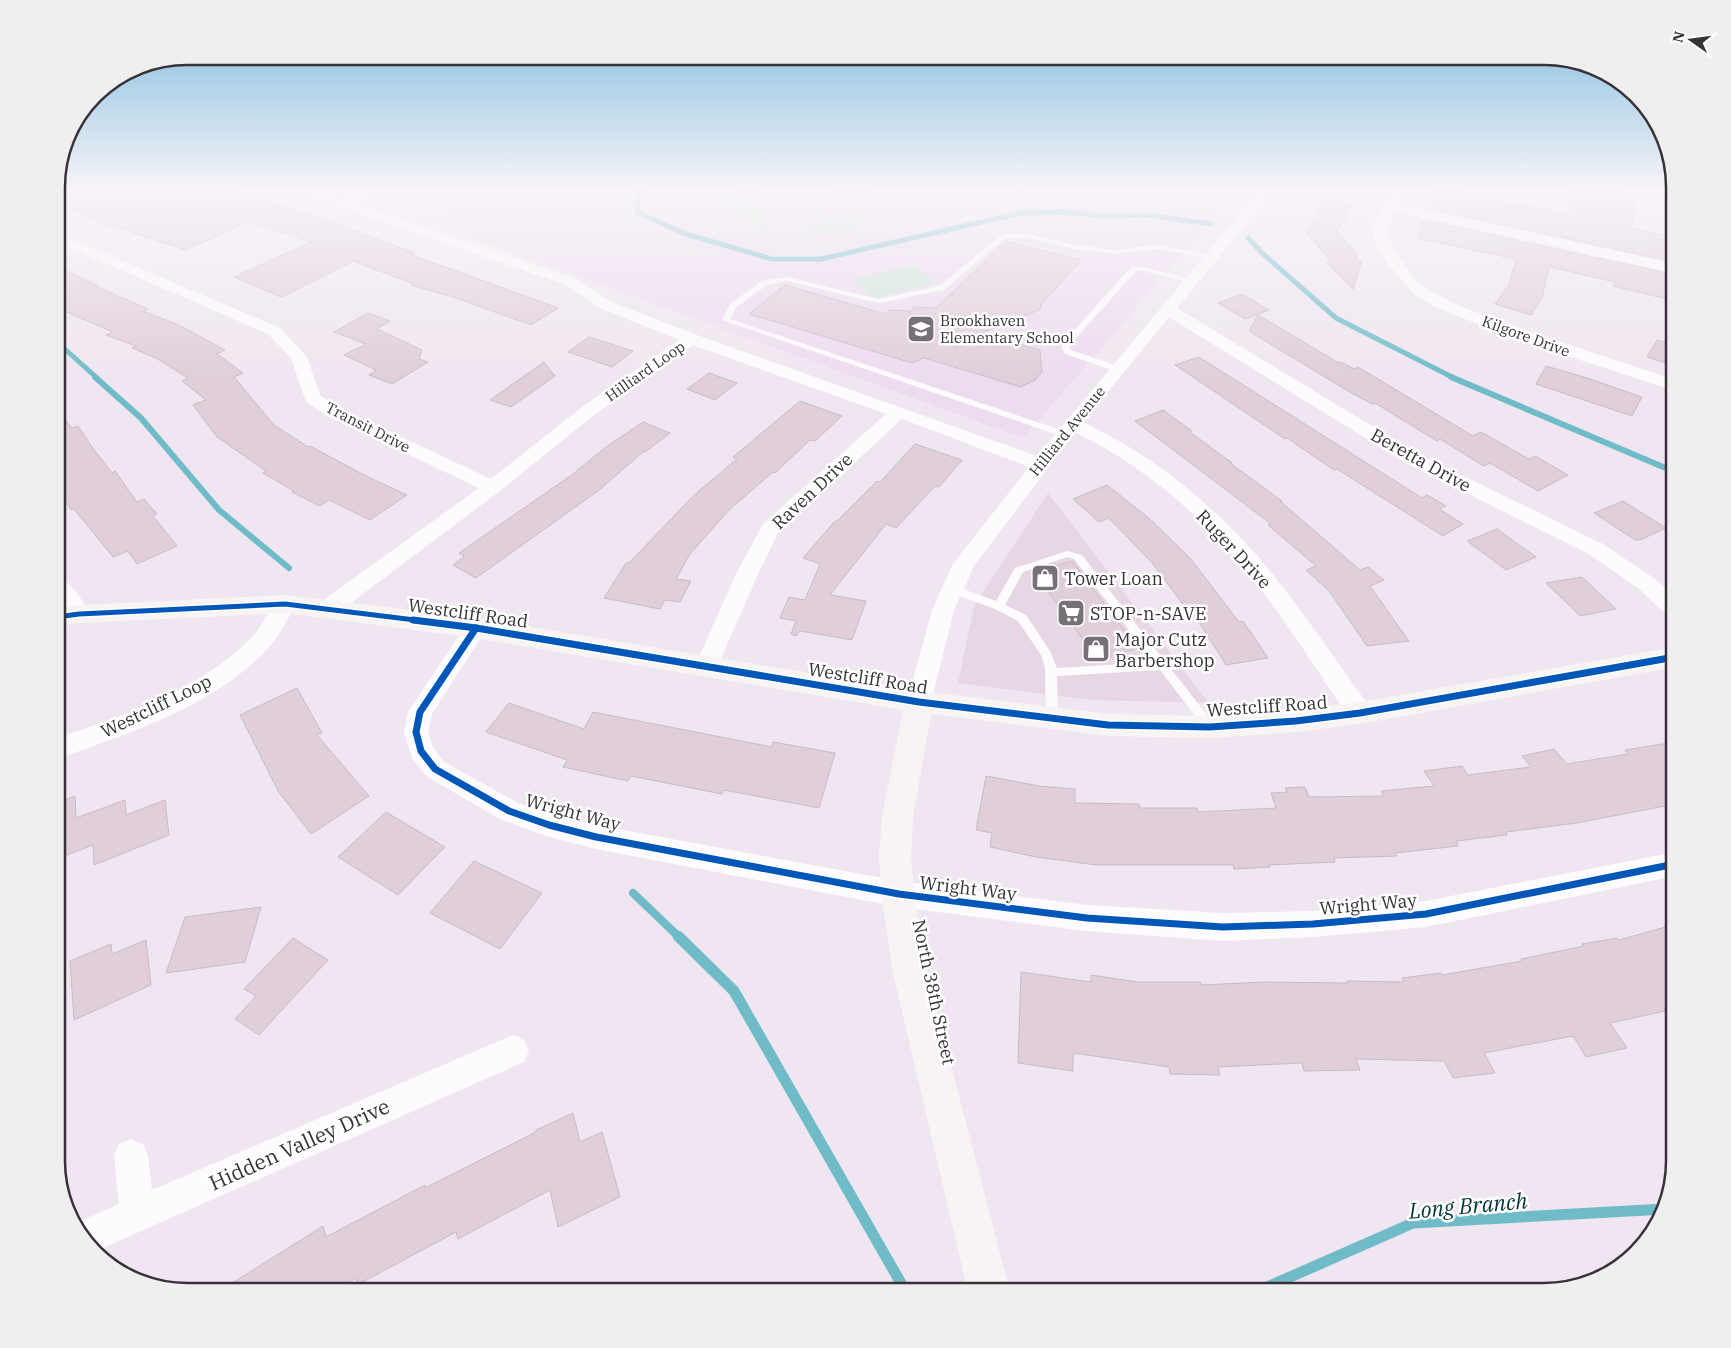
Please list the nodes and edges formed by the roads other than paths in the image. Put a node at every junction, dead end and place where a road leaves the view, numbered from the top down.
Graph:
1 (93, 253) edge
2 (486, 253) edge
3 (983, 253) edge
4 (1190, 253) edge
5 (1215, 253) edge
6 (1388, 253) edge
7 (1602, 253) edge
8 (1212, 257) junction
9 (1666, 267) edge
10 (1192, 281) junction
11 (1167, 309) junction
12 (691, 339) junction
13 (1118, 369) junction
14 (1666, 383) edge
15 (899, 412) junction
16 (1068, 429) junction
17 (1040, 464) junction
18 (493, 487) junction
19 (952, 588) junction
20 (1666, 601) edge
21 (285, 604) junction
22 (999, 606) junction
23 (327, 609) junction
24 (68, 616) edge
25 (476, 628) junction
26 (1666, 659) edge
27 (707, 666) junction
28 (1164, 666) junction
29 (1052, 672) junction
30 (919, 702) junction
31 (1360, 713) junction
32 (1052, 720) junction
33 (1210, 727) junction
34 (65, 745) edge
35 (1666, 866) edge
36 (899, 894) junction
37 (513, 1051) dead end
38 (131, 1156) dead end
39 (138, 1214) junction
40 (91, 1236) edge
41 (987, 1283) edge

1 - 18 street, Transit Drive
2 - 12 street
3 - 16 lane
4 - 8 lane
5 - 8 street, Hilliard Avenue
6 - 14 street, Kilgore Drive
7 - 9 street
8 - 10 street, Hilliard Avenue
10 - 11 street, Hilliard Avenue
10 - 13 lane
11 - 13 street, Hilliard Avenue
11 - 20 street, Beretta Drive
12 - 15 street, Hilliard Loop
12 - 18 street, Hilliard Loop
13 - 16 street, Hilliard Avenue
15 - 17 street, Hilliard Loop
15 - 27 street, Raven Drive
16 - 17 street, Hilliard Avenue
16 - 31 street, Ruger Drive
17 - 19 street, Hilliard Avenue
18 - 23 street, Hilliard Loop
19 - 22 lane
19 - 30 street, Hilliard Avenue
21 - 23 street, Westcliff Road
21 - 24 street, Westcliff Road
21 - 34 street, Westcliff Loop
22 - 28 lane
22 - 29 lane
23 - 25 street, Westcliff Road
25 - 27 street, Westcliff Road
25 - 36 street, Wright Way
26 - 31 street, Westcliff Road
27 - 30 street, Westcliff Road
28 - 29 lane
28 - 33 lane
29 - 32 lane
30 - 32 street, Westcliff Road
30 - 36 street, North 38th Street
31 - 33 street, Westcliff Road
32 - 33 street, Westcliff Road
35 - 36 street, Wright Way
36 - 41 street, North 38th Street
37 - 39 street, Hidden Valley Drive
38 - 39 street
39 - 40 street, Hidden Valley Drive

